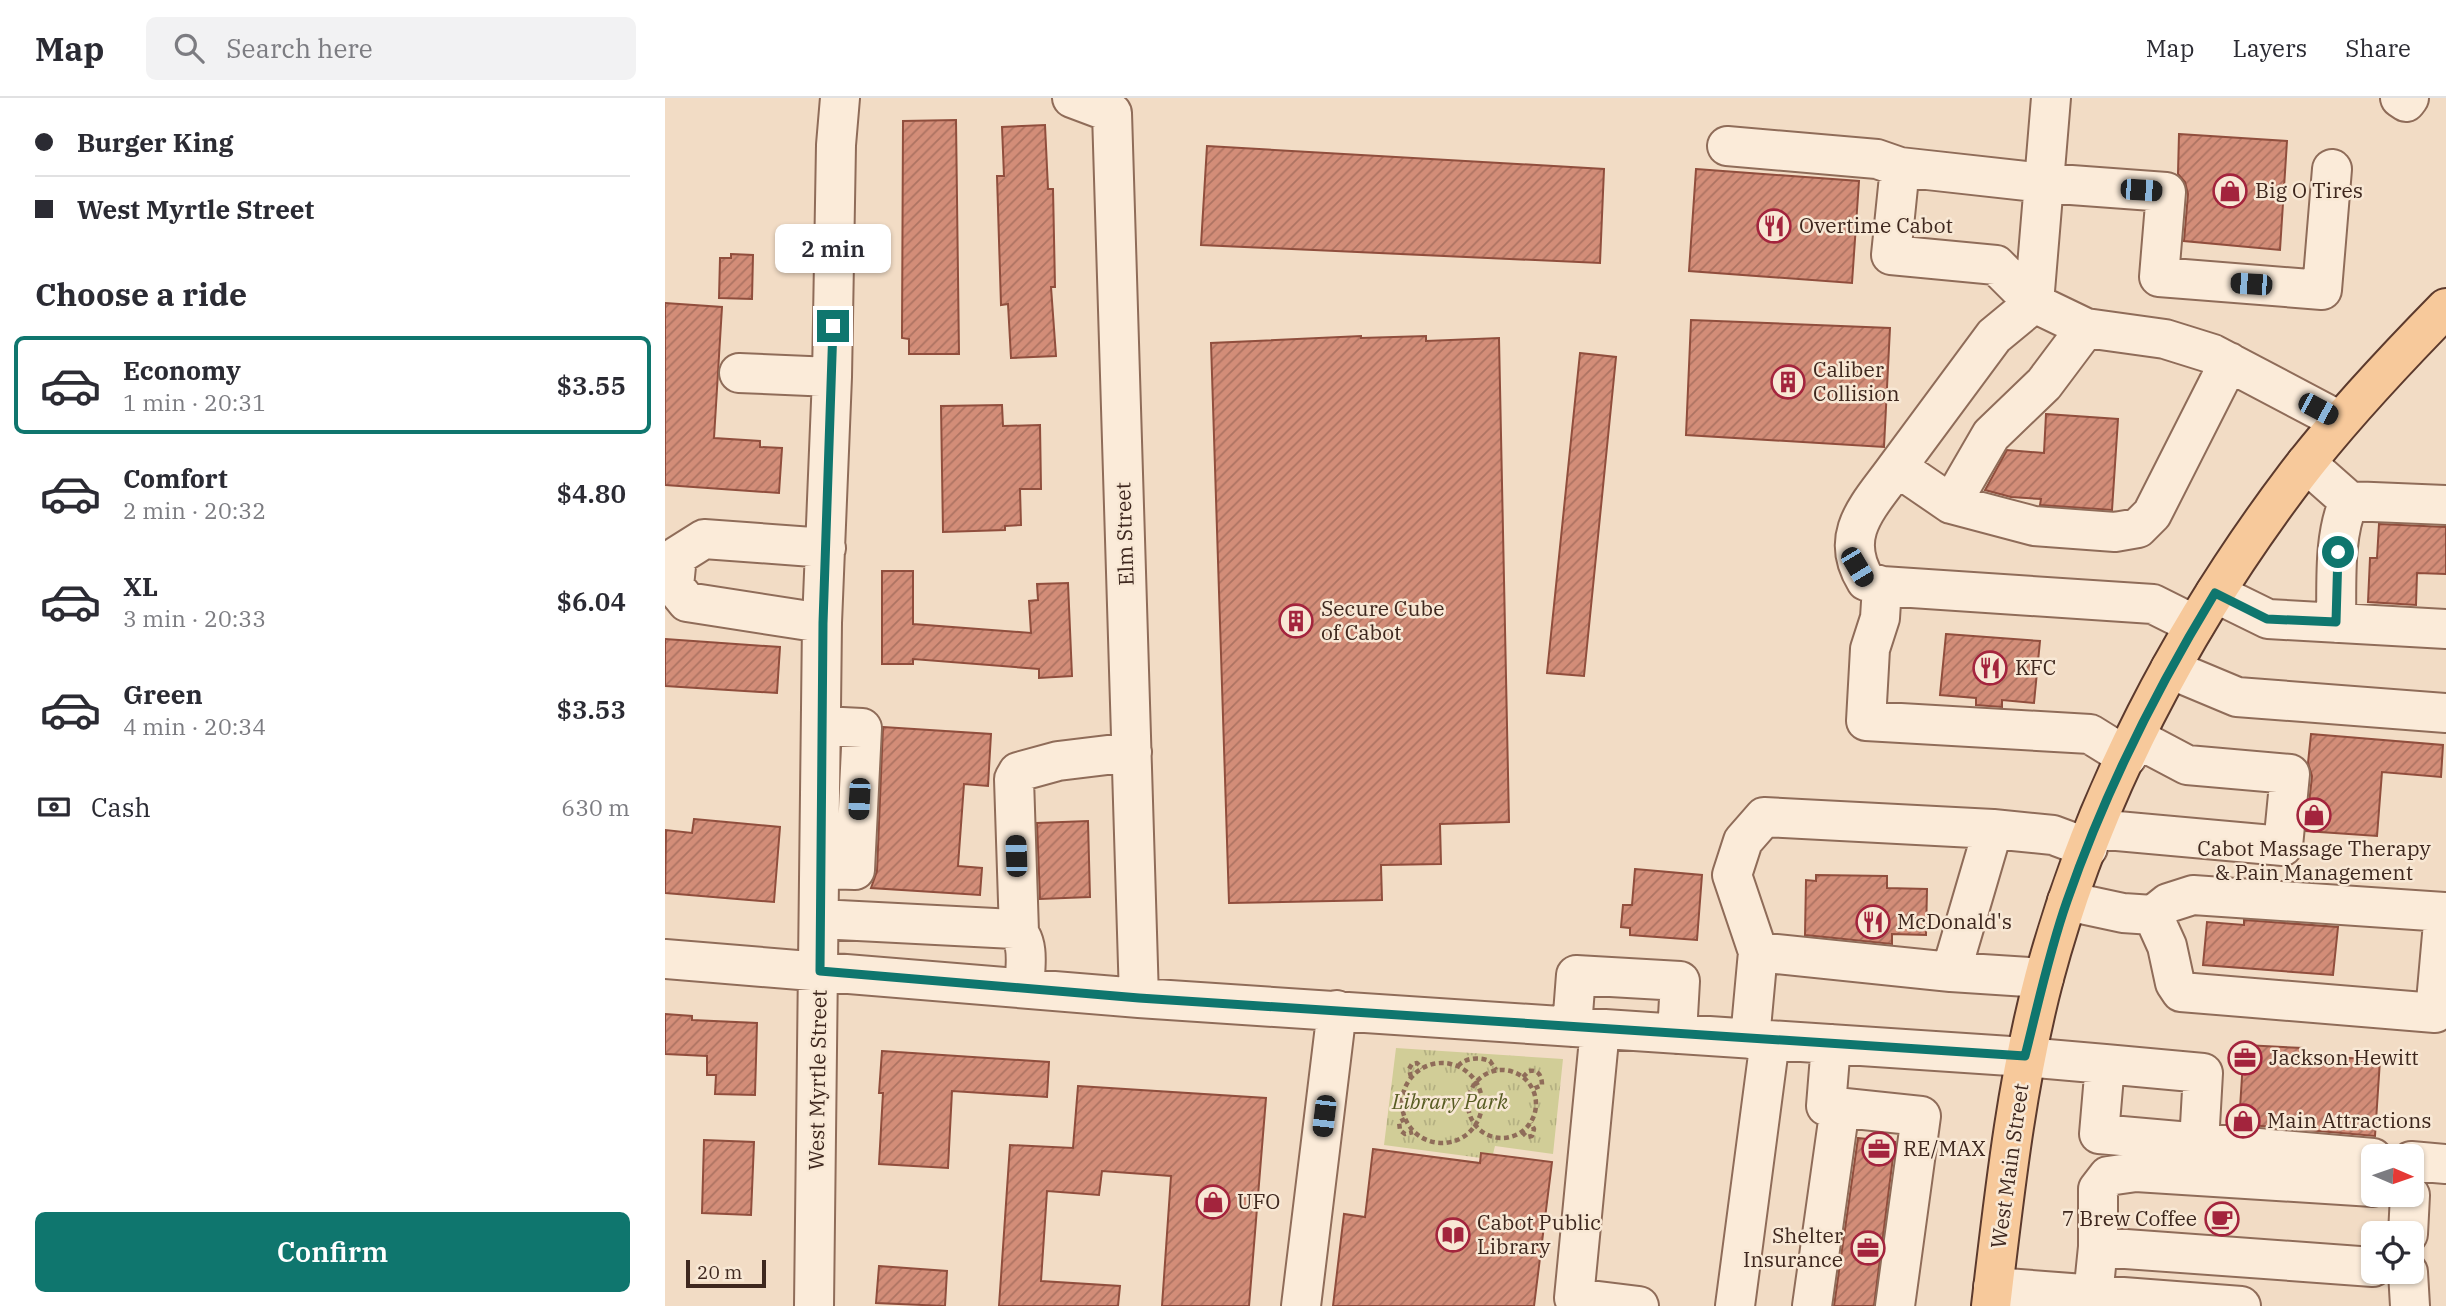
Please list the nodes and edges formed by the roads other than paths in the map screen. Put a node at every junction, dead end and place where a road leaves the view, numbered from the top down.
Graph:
1 (840, 98) edge
2 (1072, 98) edge
3 (2051, 98) edge
4 (2400, 98) edge
5 (2409, 98) edge
6 (1727, 146) dead end
7 (1900, 167) junction
8 (2332, 169) dead end
9 (2044, 183) junction
10 (2180, 279) junction
11 (2034, 303) junction
12 (2444, 314) edge
13 (2087, 328) junction
14 (2165, 339) junction
15 (2229, 362) junction
16 (739, 373) dead end
17 (832, 377) junction
18 (2340, 421) junction
19 (2306, 463) junction
20 (1897, 467) junction
21 (2349, 501) junction
22 (1951, 504) junction
23 (2446, 505) edge
24 (826, 548) junction
25 (1881, 602) junction
26 (2205, 609) junction
27 (2336, 622) junction
28 (823, 623) junction
29 (2446, 629) edge
30 (2170, 669) junction
31 (2446, 713) edge
32 (2059, 732) junction
33 (2132, 747) junction
34 (1132, 752) junction
35 (1993, 829) junction
36 (2091, 838) junction
37 (2067, 901) junction
38 (2153, 915) junction
39 (819, 919) junction
40 (1019, 932) junction
41 (1758, 953) junction
42 (665, 960) edge
43 (820, 971) junction
44 (1951, 972) junction
45 (2044, 978) junction
46 (1024, 988) junction
47 (1139, 998) junction
48 (1337, 1010) junction
49 (1586, 1028) junction
50 (1677, 1034) junction
51 (1760, 1040) junction
52 (1831, 1044) junction
53 (2025, 1056) junction
54 (2105, 1064) junction
55 (1840, 1107) junction
56 (2199, 1143) junction
57 (2361, 1157) edge
58 (2424, 1162) edge
59 (2446, 1164) edge
60 (2361, 1186) edge
61 (2098, 1247) junction
62 (2361, 1265) edge
63 (2409, 1284) edge
64 (1992, 1296) edge
65 (2093, 1296) junction
66 (2140, 1302) edge
67 (814, 1306) edge
68 (1301, 1306) edge
69 (1639, 1306) edge
70 (1735, 1306) edge
71 (1812, 1306) edge
72 (1895, 1306) edge
73 (2241, 1306) edge
74 (2410, 1306) edge

1 - 17 street, West Myrtle Street
2 - 34 street, Elm Street
3 - 9 street
4 - 5 street
6 - 7 street
7 - 9 street
7 - 11 street
8 - 10 street
9 - 10 street
9 - 11 street
10 - 14 street
11 - 13 street
11 - 20 street
12 - 18 main road, West Main Street
13 - 14 street
13 - 22 street
14 - 15 street
15 - 18 street
15 - 22 street
16 - 17 street
17 - 24 street, West Myrtle Street
18 - 19 main road, West Main Street
19 - 21 street
19 - 26 main road, West Main Street
20 - 22 street
20 - 25 street
21 - 23 street
21 - 27 street
24 - 28 street, West Myrtle Street
24 - 28 street
25 - 26 street
25 - 32 street
25 - 32 street
26 - 27 street
26 - 30 main road, West Main Street
27 - 29 street
28 - 39 street, West Myrtle Street
30 - 31 street
30 - 33 main road, West Main Street
32 - 33 street
33 - 36 main road, West Main Street
33 - 36 street
34 - 40 street
34 - 47 street, Elm Street
35 - 36 street
35 - 41 street
35 - 44 street
36 - 37 main road, West Main Street
37 - 38 street
37 - 45 main road, West Main Street
38 - 38 street
39 - 40 street
39 - 43 street, West Myrtle Street
40 - 46 street
41 - 44 street
41 - 51 street
42 - 43 street
43 - 46 street
43 - 67 street, West Myrtle Street
44 - 45 street
45 - 53 main road, West Main Street
46 - 47 street
47 - 48 street
48 - 49 street
48 - 68 street
49 - 50 street
49 - 50 street
49 - 69 street
50 - 51 street
51 - 52 street
51 - 70 street
52 - 53 street
52 - 55 street
53 - 54 street
53 - 64 main road, West Main Street
54 - 56 street
54 - 56 street
55 - 71 street
55 - 72 street
56 - 57 street
58 - 59 street
60 - 61 street
61 - 62 street
61 - 65 street
63 - 74 street
64 - 65 street
65 - 66 street
66 - 73 street

